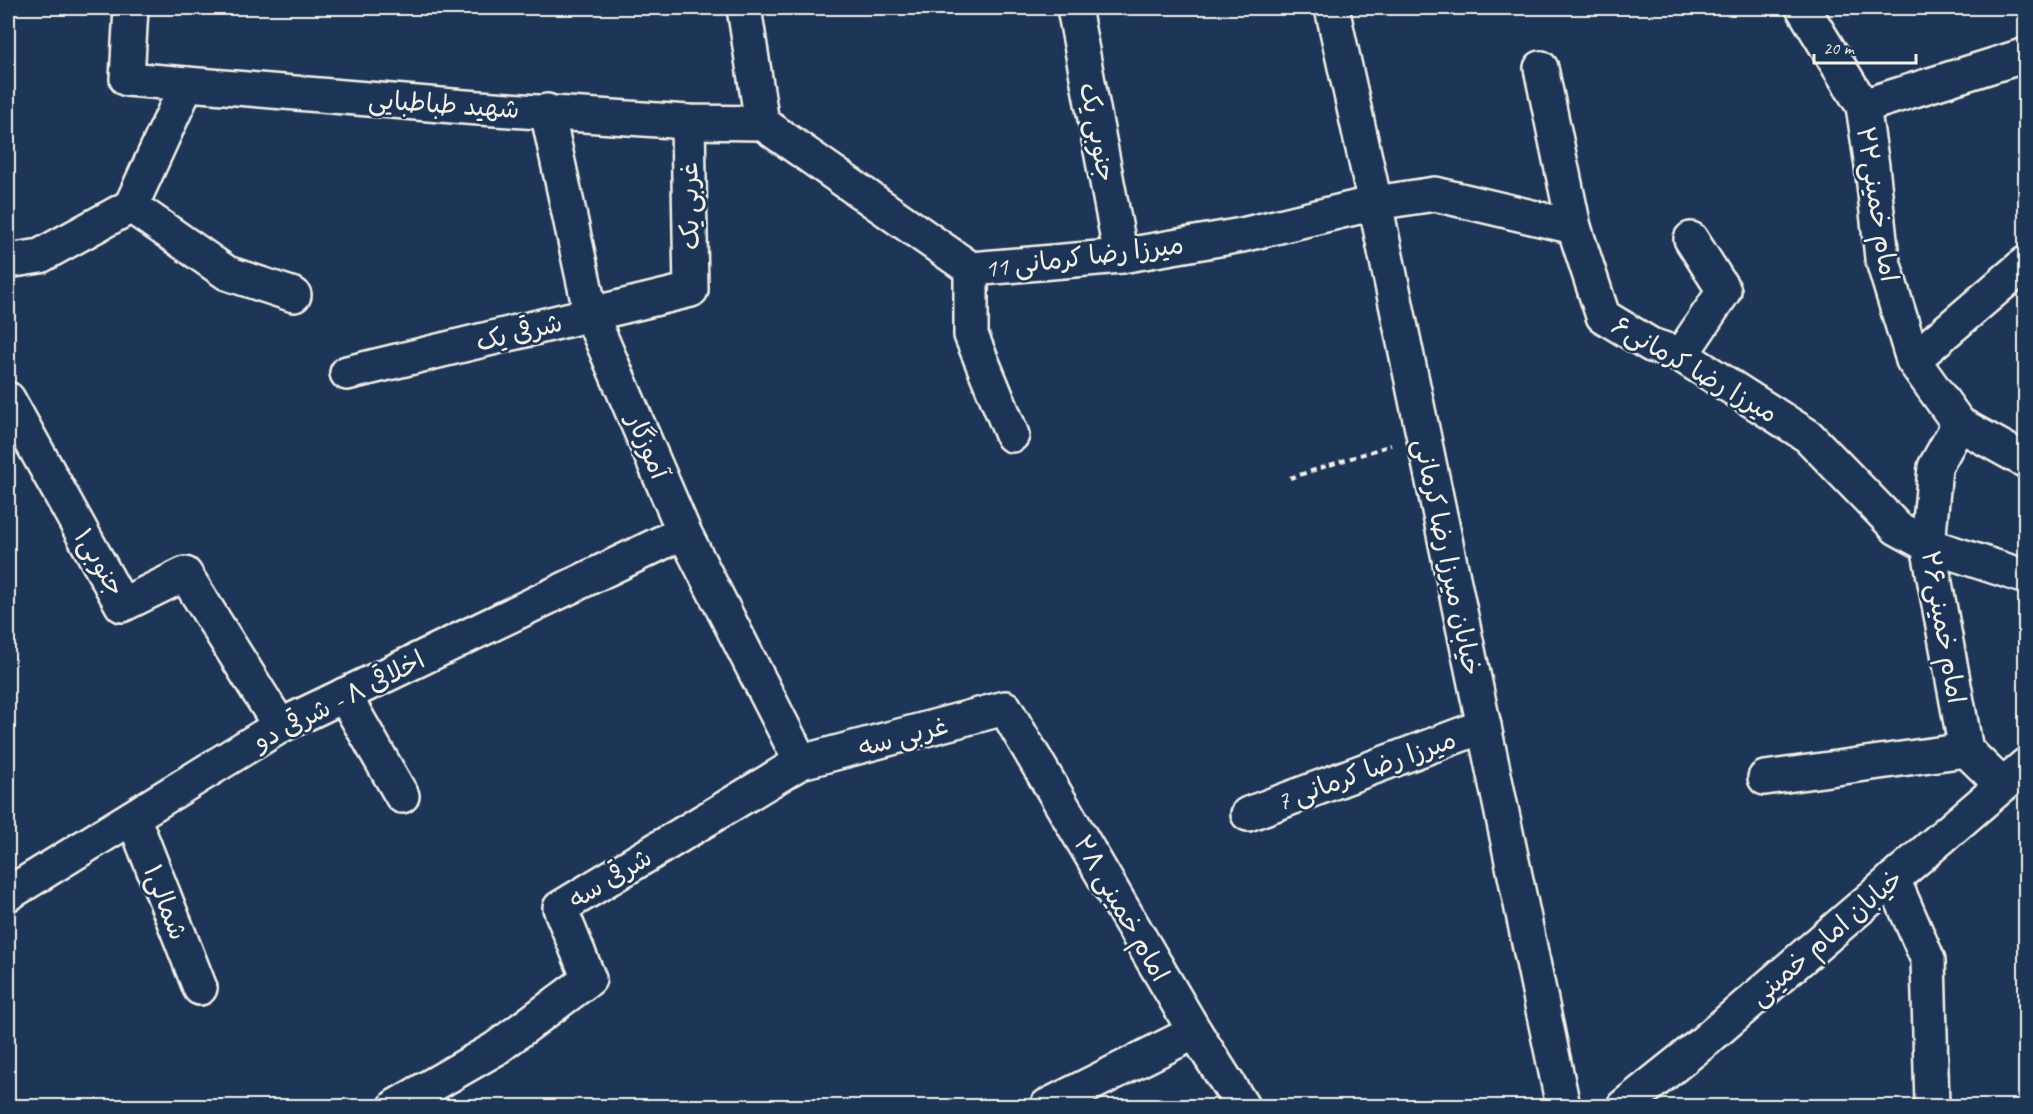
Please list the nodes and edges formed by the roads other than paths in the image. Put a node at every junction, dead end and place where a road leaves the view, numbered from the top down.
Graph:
1 (131, 8) edge
2 (744, 8) edge
3 (1074, 8) edge
4 (1332, 8) edge
5 (1803, 8) edge
6 (2025, 55) edge
7 (1540, 68) dead end
8 (186, 84) junction
9 (1863, 106) junction
10 (547, 111) junction
11 (688, 122) junction
12 (762, 123) junction
13 (1375, 203) junction
14 (131, 206) junction
15 (1574, 227) junction
16 (1691, 239) dead end
17 (1121, 256) junction
18 (8, 261) edge
19 (2025, 263) edge
20 (970, 270) junction
21 (691, 290) joint
22 (294, 295) dead end
23 (591, 315) junction
24 (1681, 355) junction
25 (1913, 360) junction
26 (347, 373) dead end
27 (8, 399) edge
28 (1959, 424) junction
29 (1012, 435) dead end
30 (2025, 461) edge
31 (684, 532) junction
32 (1928, 546) junction
33 (2025, 577) edge
34 (344, 695) junction
35 (1005, 708) joint
36 (280, 726) junction
37 (1484, 726) junction
38 (1966, 750) junction
39 (801, 762) junction
40 (2014, 775) edge
41 (1765, 778) dead end
42 (402, 796) dead end
43 (1248, 814) dead end
44 (133, 817) junction
45 (1893, 879) junction
46 (8, 894) edge
47 (200, 988) dead end
48 (1195, 1032) junction
49 (396, 1107) edge
50 (1047, 1107) edge
51 (1242, 1107) edge
52 (1563, 1107) edge
53 (1624, 1107) edge
54 (1932, 1107) edge

1 - 8 street, شهید طباطبایی
2 - 12 street
3 - 17 street, جنوبی یک
4 - 13 street, خیابان میرزا رضا کرمانی
5 - 9 street
6 - 9 street
7 - 15 street, میرزا رضا کرمانی۶
8 - 10 street, شهید طباطبایی
8 - 14 street
9 - 25 street, امام خمینی۲۲
10 - 11 street, شهید طباطبایی
10 - 23 street, آموزگار
11 - 12 street, شهید طباطبایی
11 - 21 street, غربی یک
12 - 20 street, میرزا رضا کرمانی 11
13 - 15 street
13 - 17 street, میرزا رضا کرمانی 11
13 - 37 street, خیابان میرزا رضا کرمانی
14 - 18 street
14 - 22 street
15 - 24 street, میرزا رضا کرمانی۶
16 - 24 street
17 - 20 street, میرزا رضا کرمانی 11
19 - 25 street
20 - 29 street
21 - 23 street, شرقی یک
23 - 26 street, شرقی یک
23 - 31 street, آموزگار
24 - 32 street, میرزا رضا کرمانی۶
25 - 28 street, امام خمینی۲۲
27 - 36 street, جنوبی۱
28 - 30 street, امام خمینی۲۲
28 - 32 street, امام خمینی۲۶
31 - 34 street, اخلاقی ۸ - شرقی دو
31 - 39 street, آموزگار
32 - 33 street, میرزا رضا کرمانی۶
32 - 38 street, امام خمینی۲۶
34 - 36 street, اخلاقی ۸ - شرقی دو
34 - 42 street
35 - 39 street, غربی سه
35 - 48 street, امام خمینی ۲۸
36 - 44 street, اخلاقی ۸ - شرقی دو
37 - 43 street, میرزا رضا کرمانی 7
37 - 52 street, خیابان میرزا رضا کرمانی
38 - 40 street
38 - 41 street
39 - 49 street, شرقی سه
40 - 45 street, خیابان امام خمینی
44 - 46 street, اخلاقی ۸ - شرقی دو
44 - 47 street, شمالی۱
45 - 53 street, خیابان امام خمینی
45 - 54 street
48 - 50 street
48 - 51 street, امام خمینی ۲۸

